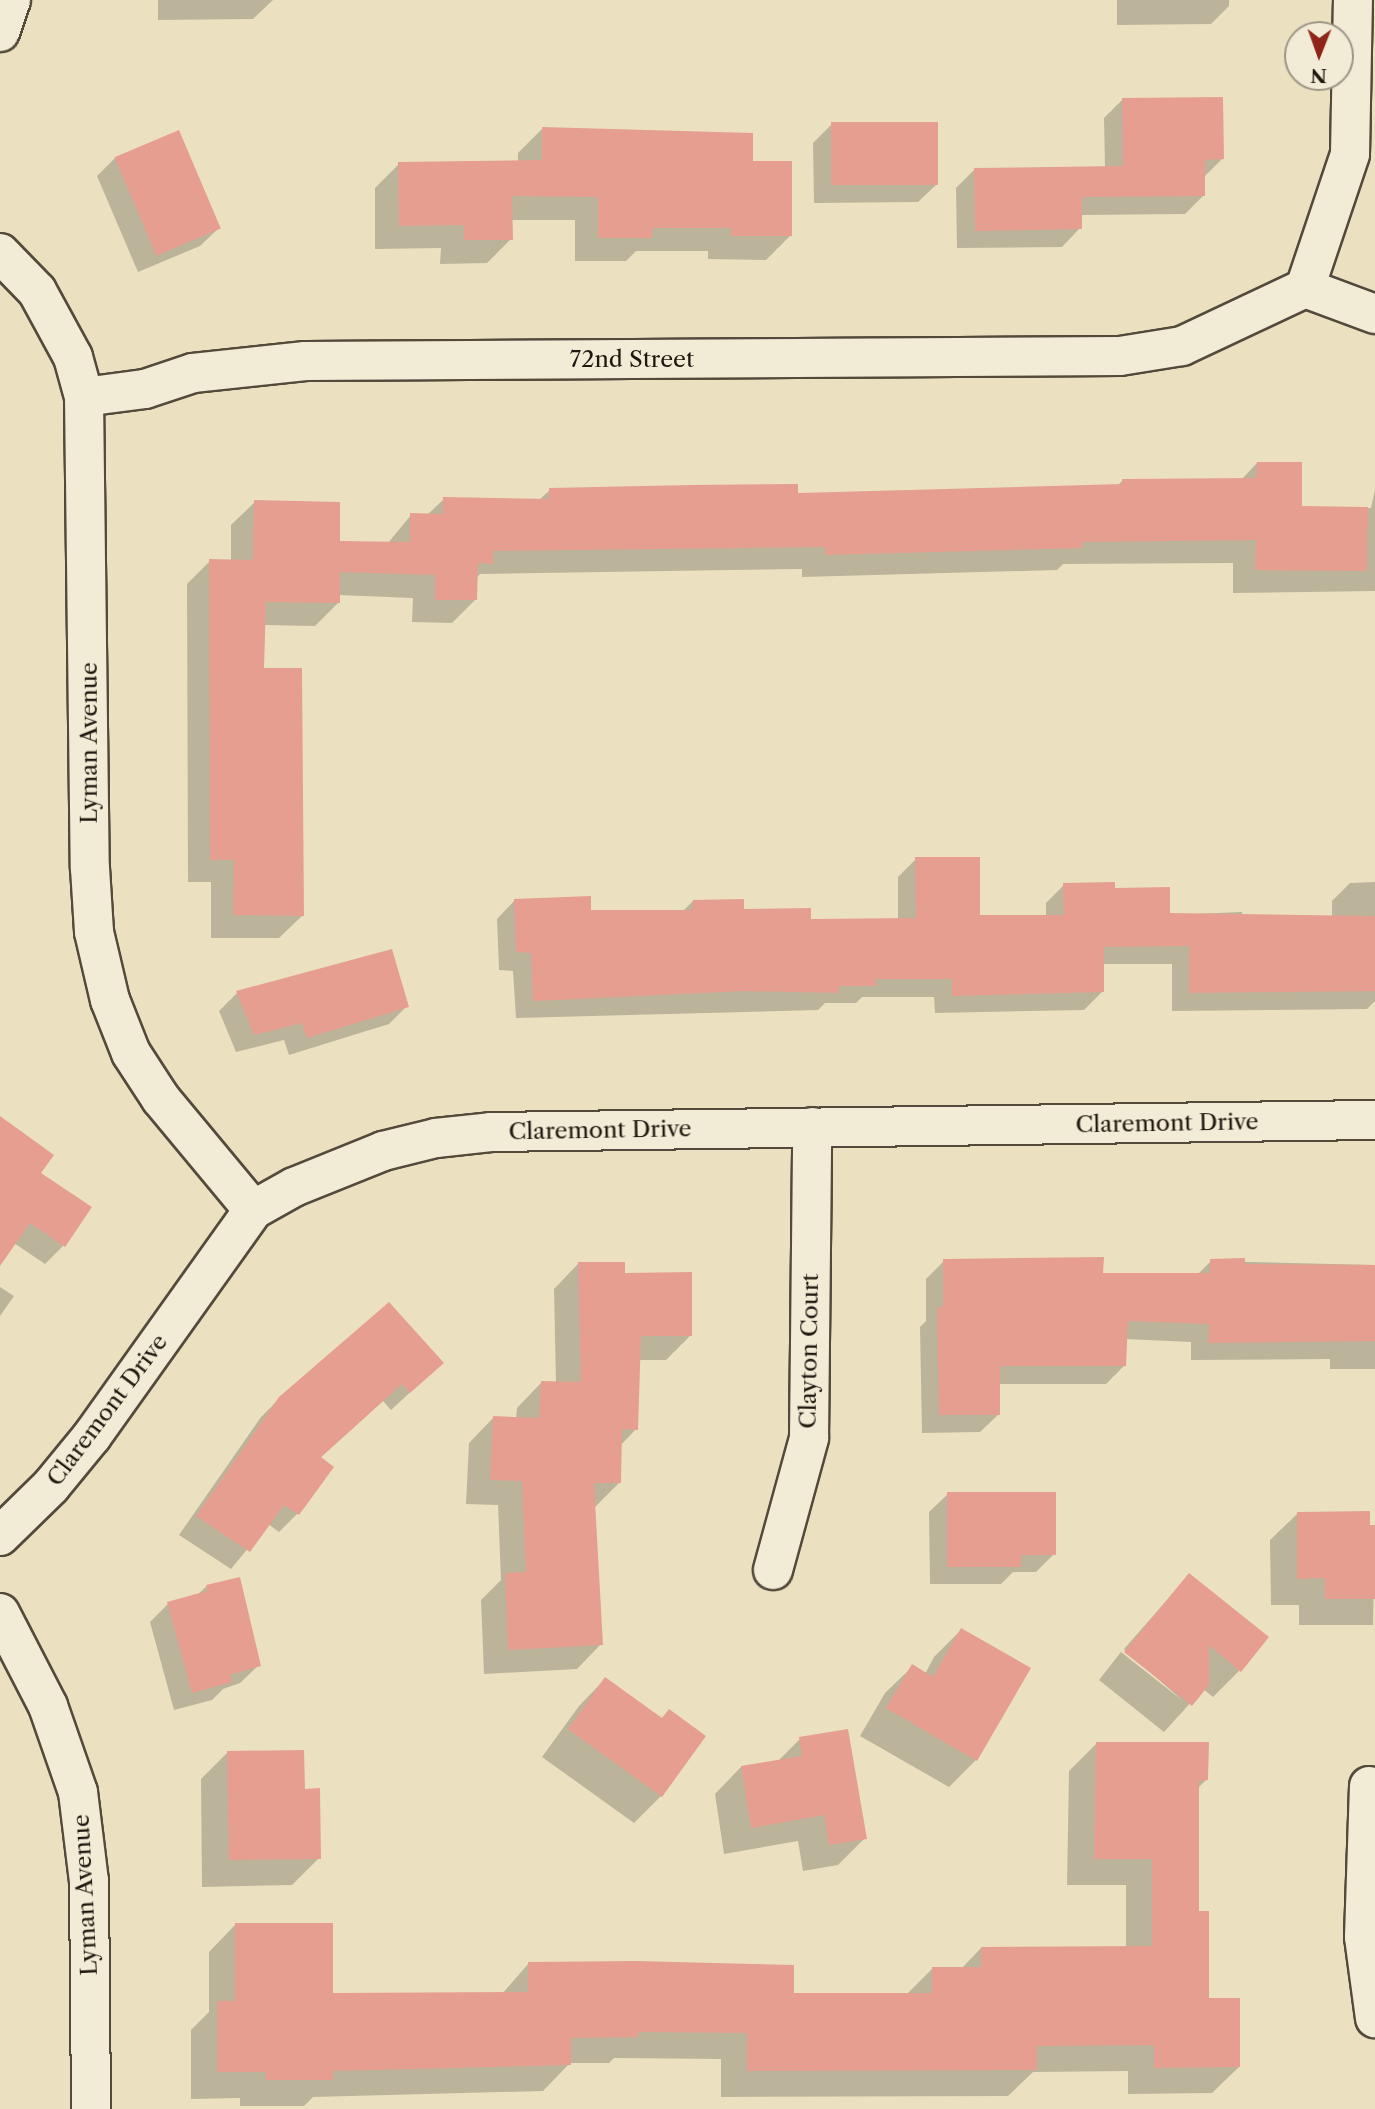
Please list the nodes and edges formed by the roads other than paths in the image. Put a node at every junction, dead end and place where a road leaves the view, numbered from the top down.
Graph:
1 (11, 0) edge
2 (1353, 0) edge
3 (0, 32) edge
4 (0, 253) edge
5 (1305, 288) junction
6 (1375, 314) edge
7 (84, 397) junction
8 (1375, 1120) edge
9 (812, 1127) junction
10 (253, 1210) junction
11 (0, 1536) edge
12 (773, 1570) dead end
13 (0, 1613) edge
14 (1369, 1786) dead end
15 (1375, 2018) edge
16 (91, 2109) edge

1 - 3 street
2 - 5 street
4 - 7 street, Lyman Avenue
5 - 6 street
5 - 7 street, 72nd Street
7 - 10 street, Lyman Avenue
8 - 9 street, Claremont Drive
9 - 10 street, Claremont Drive
9 - 12 street, Clayton Court
10 - 11 street, Claremont Drive
13 - 16 street, Lyman Avenue
14 - 15 street

